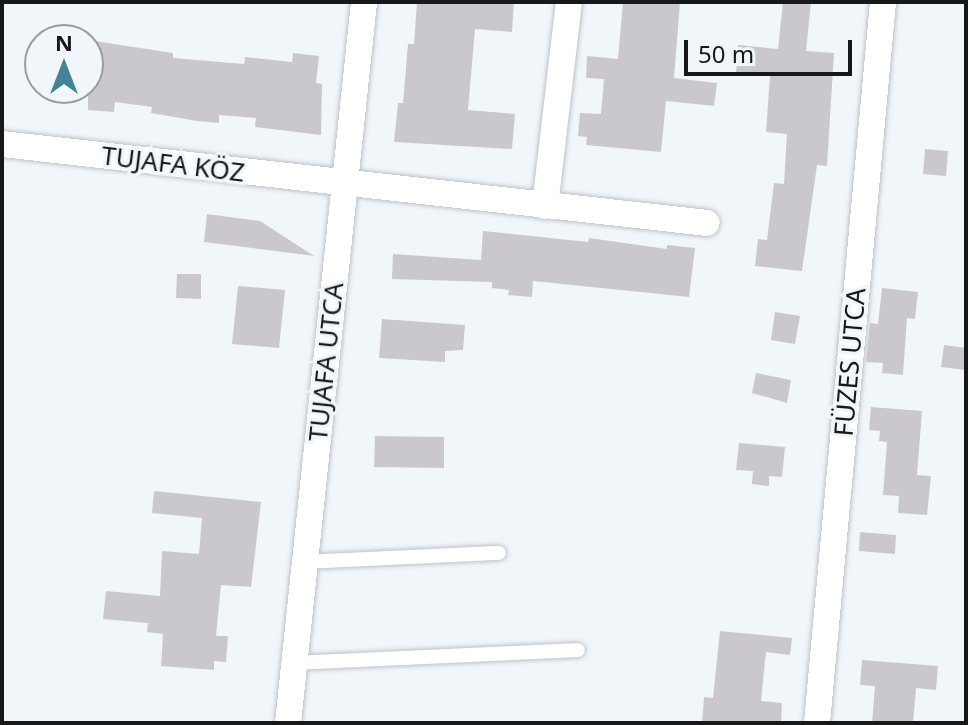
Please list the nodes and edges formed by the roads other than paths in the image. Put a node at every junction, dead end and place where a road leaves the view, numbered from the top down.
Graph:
1 (364, 2) edge
2 (569, 2) edge
3 (883, 2) edge
4 (2, 144) edge
5 (344, 185) junction
6 (545, 206) junction
7 (707, 223) dead end
8 (499, 553) dead end
9 (305, 562) junction
10 (578, 650) dead end
11 (294, 663) junction
12 (288, 723) edge
13 (817, 723) edge

1 - 5 street, TUJAFA UTCA
2 - 6 street
3 - 13 street, FÜZES UTCA
4 - 5 street, TUJAFA KÖZ
5 - 6 street, TUJAFA KÖZ
5 - 9 street, TUJAFA UTCA
6 - 7 street, TUJAFA KÖZ
8 - 9 lane
9 - 11 street, TUJAFA UTCA
10 - 11 lane
11 - 12 street, TUJAFA UTCA

